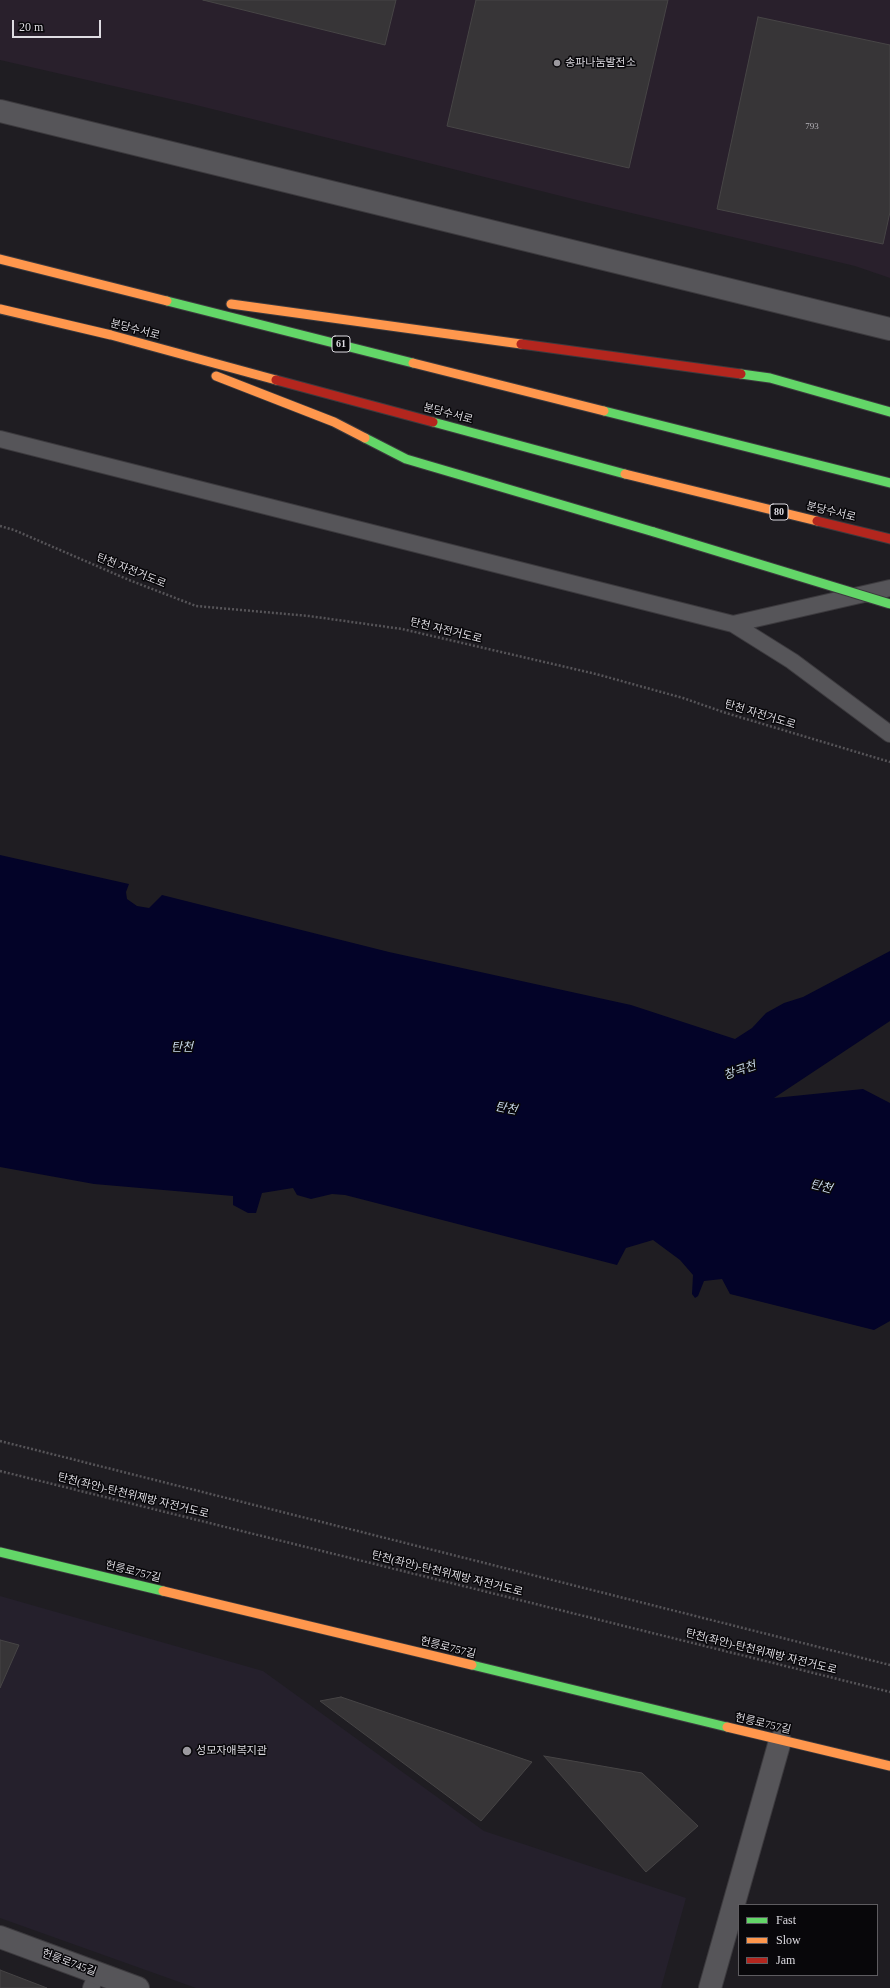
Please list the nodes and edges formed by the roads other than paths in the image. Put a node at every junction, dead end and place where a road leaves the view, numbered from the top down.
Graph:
1 (0, 111) edge
2 (0, 259) edge
3 (122, 288) junction
4 (201, 299) dead end
5 (224, 303) dead end
6 (0, 309) edge
7 (890, 329) edge
8 (110, 335) junction
9 (192, 367) dead end
10 (207, 373) dead end
11 (890, 412) edge
12 (0, 439) edge
13 (890, 483) edge
14 (890, 539) edge
15 (890, 588) edge
16 (890, 604) edge
17 (733, 624) junction
18 (890, 734) edge
19 (0, 1552) edge
20 (780, 1741) junction
21 (890, 1766) edge
22 (0, 1937) edge
23 (94, 1981) edge
24 (138, 1988) edge
25 (710, 1988) edge

1 - 7 street
2 - 3 main road, 61
3 - 4 main road
3 - 13 main road, 61
5 - 11 main road
6 - 8 main road, 분당수서로
8 - 9 main road
8 - 14 main road, 분당수서로 / 80
10 - 16 main road, bridge
12 - 17 lane
15 - 17 lane
17 - 18 lane
19 - 20 main road, 헌릉로757길
20 - 21 main road, 헌릉로757길
20 - 25 street
22 - 23 street, 헌릉로745길
23 - 24 street, 헌릉로745길

